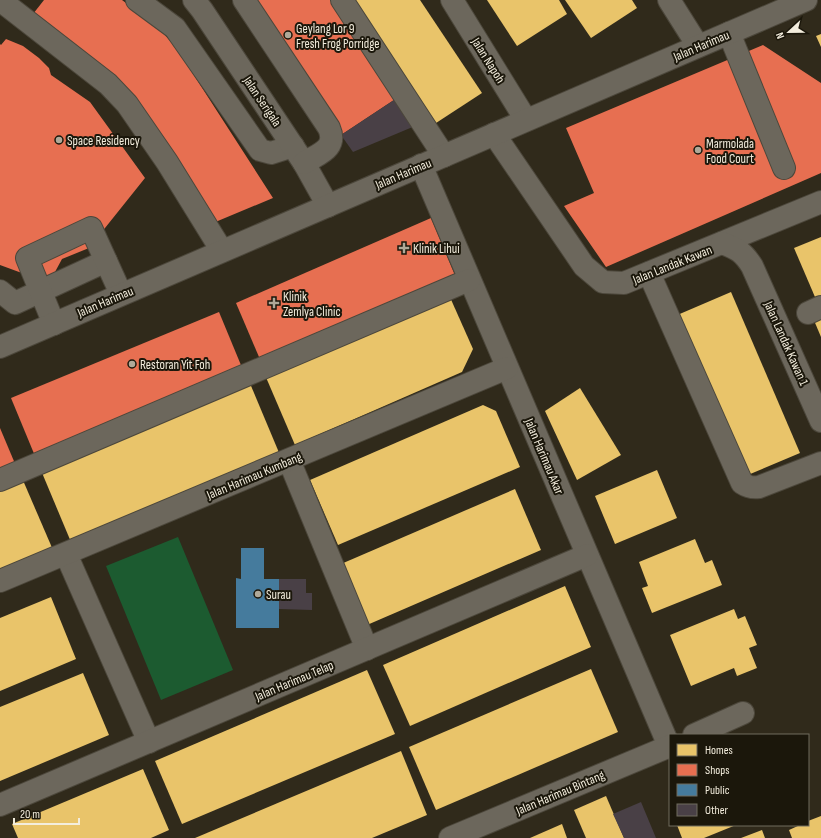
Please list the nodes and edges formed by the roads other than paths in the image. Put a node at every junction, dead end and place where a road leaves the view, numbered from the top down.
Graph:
1 (0, 0) edge
2 (137, 0) edge
3 (194, 0) edge
4 (244, 0) edge
5 (342, 0) edge
6 (452, 0) edge
7 (669, 0) edge
8 (806, 0) edge
9 (729, 33) junction
10 (698, 46) junction
11 (526, 120) junction
12 (494, 134) junction
13 (298, 154) junction
14 (444, 156) junction
15 (421, 165) junction
16 (784, 168) dead end
17 (821, 202) edge
18 (328, 206) junction
19 (763, 226) junction
20 (722, 243) junction
21 (222, 251) junction
22 (106, 261) junction
23 (752, 266) junction
24 (649, 273) junction
25 (469, 280) junction
26 (0, 291) edge
27 (41, 291) junction
28 (121, 294) junction
29 (54, 324) junction
30 (3, 342) edge
31 (507, 368) junction
32 (821, 421) edge
33 (289, 460) junction
34 (821, 462) edge
35 (0, 480) edge
36 (66, 554) junction
37 (587, 555) junction
38 (0, 582) edge
39 (367, 649) junction
40 (743, 713) dead end
41 (696, 734) edge
42 (149, 742) junction
43 (669, 746) edge
44 (0, 805) edge
45 (450, 838) edge

1 - 21 street
2 - 13 street
3 - 13 street, Jalan Serigala
4 - 13 street
5 - 14 street
6 - 11 street, Jalan Napoh
7 - 10 street
8 - 9 street, Jalan Harimau
9 - 10 street, Jalan Harimau
9 - 16 street
10 - 11 street, Jalan Harimau
11 - 12 street, Jalan Harimau
12 - 14 street, Jalan Harimau
12 - 24 street, Jalan Landak Kawan
13 - 18 street, Jalan Serigala
14 - 15 street, Jalan Harimau
15 - 18 street, Jalan Harimau
15 - 25 street, Jalan Harimau Akar
17 - 19 street, Jalan Landak Kawan
18 - 21 street, Jalan Harimau
19 - 20 street, Jalan Landak Kawan
19 - 23 street
20 - 23 street, Jalan Landak Kawan 1
20 - 24 street, Jalan Landak Kawan
21 - 28 street, Jalan Harimau
22 - 27 street
22 - 27 street
22 - 28 street
23 - 32 street, Jalan Landak Kawan 1
24 - 34 street
25 - 31 street, Jalan Harimau Akar
25 - 35 street
26 - 27 street
27 - 29 street
28 - 29 street, Jalan Harimau
29 - 30 street, Jalan Harimau
31 - 33 street, Jalan Harimau Kumbang
31 - 37 street, Jalan Harimau Akar
33 - 36 street, Jalan Harimau Kumbang
33 - 39 street
36 - 38 street, Jalan Harimau Kumbang
36 - 42 street
37 - 39 street, Jalan Harimau Telap
37 - 43 street, Jalan Harimau Akar
39 - 42 street, Jalan Harimau Telap
40 - 41 street
42 - 44 street, Jalan Harimau Telap
43 - 45 street, Jalan Harimau Bintang

